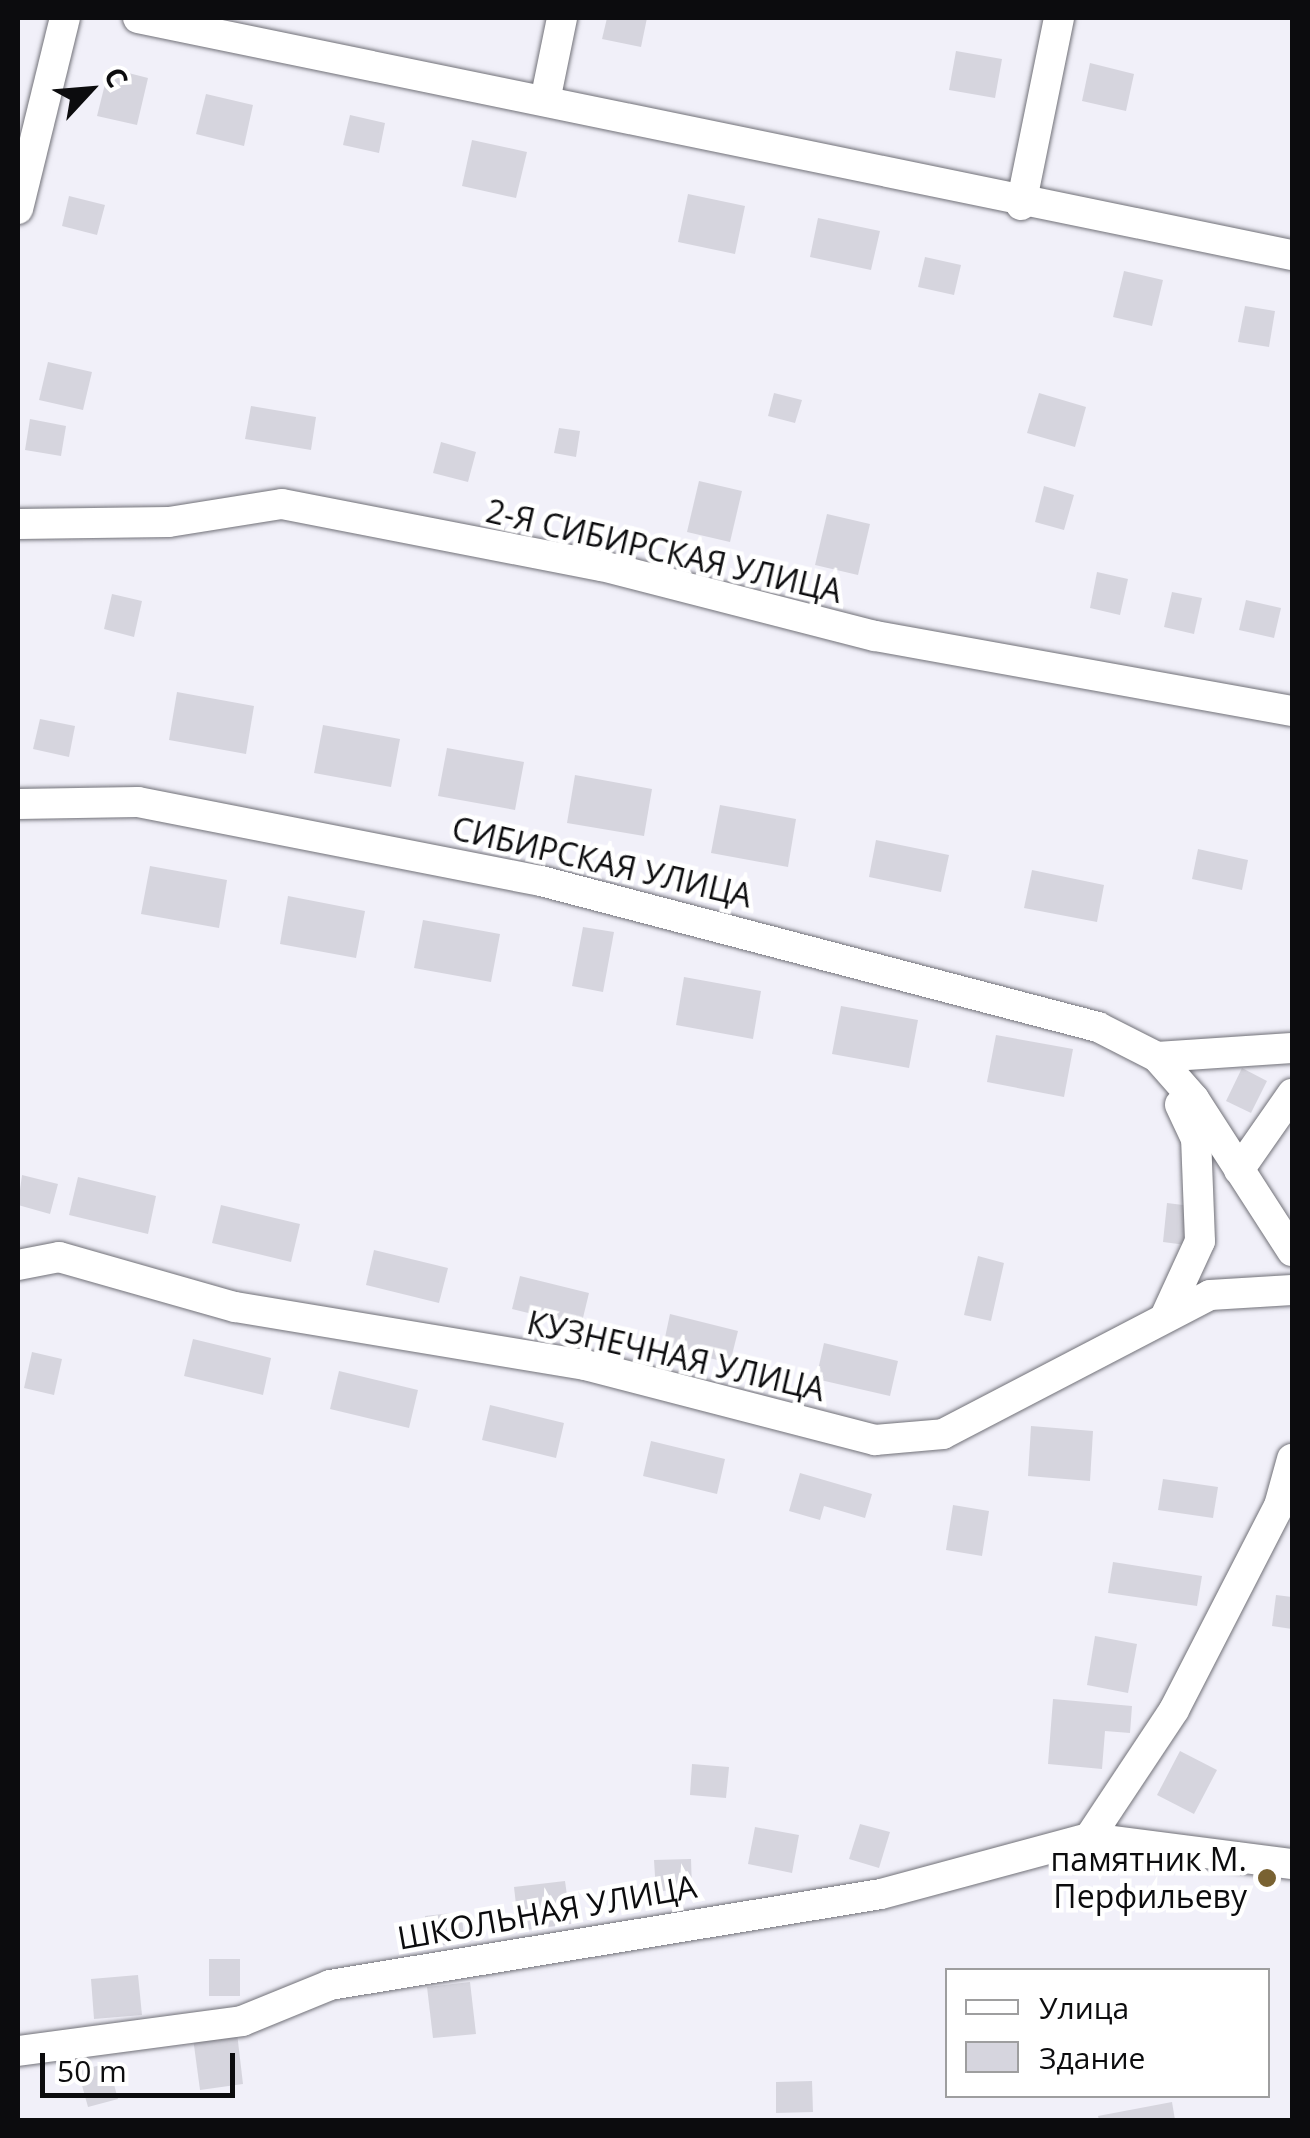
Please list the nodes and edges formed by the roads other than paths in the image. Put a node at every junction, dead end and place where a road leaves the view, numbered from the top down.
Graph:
1 (64, 18) edge
2 (138, 18) edge
3 (562, 18) edge
4 (1058, 18) edge
5 (545, 101) junction
6 (1022, 205) junction
7 (18, 208) edge
8 (1292, 255) edge
9 (18, 524) edge
10 (1292, 711) edge
11 (18, 804) edge
12 (1292, 1048) edge
13 (1157, 1057) junction
14 (1292, 1094) edge
15 (1239, 1170) junction
16 (1292, 1250) edge
17 (18, 1265) edge
18 (1292, 1290) edge
19 (1166, 1315) junction
20 (1292, 1460) edge
21 (1089, 1838) junction
22 (1292, 1864) edge
23 (18, 2052) edge

1 - 7 street
2 - 5 street
3 - 5 street
4 - 6 street
5 - 6 street
6 - 8 street
9 - 10 street, 2-Я СИБИРСКАЯ УЛИЦА
11 - 13 street, СИБИРСКАЯ УЛИЦА
12 - 13 street
13 - 15 street
13 - 19 street
14 - 15 street
15 - 16 street
17 - 19 street, КУЗНЕЧНАЯ УЛИЦА
18 - 19 street, КУЗНЕЧНАЯ УЛИЦА
20 - 21 street
21 - 22 street
21 - 23 street, ШКОЛЬНАЯ УЛИЦА

